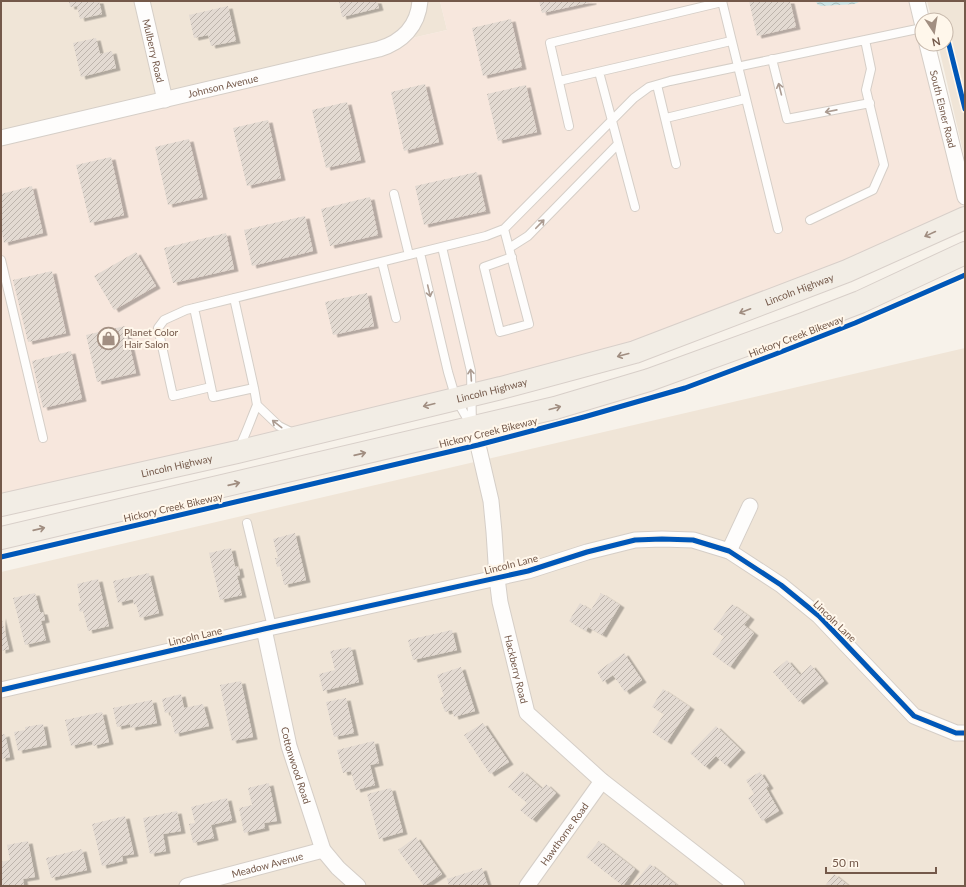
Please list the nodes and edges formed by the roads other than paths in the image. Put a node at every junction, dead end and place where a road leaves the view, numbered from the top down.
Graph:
1 (142, 1) edge
2 (420, 1) edge
3 (722, 1) edge
4 (917, 1) edge
5 (920, 12) edge
6 (914, 30) edge
7 (865, 40) junction
8 (731, 41) junction
9 (929, 52) edge
10 (772, 60) junction
11 (737, 67) junction
12 (599, 72) junction
13 (559, 81) junction
14 (657, 85) junction
15 (745, 99) junction
16 (165, 100) junction
17 (870, 103) junction
18 (666, 118) junction
19 (612, 121) junction
20 (569, 126) dead end
21 (1, 138) edge
22 (618, 144) junction
23 (676, 164) dead end
24 (394, 194) dead end
25 (965, 197) edge
26 (635, 207) dead end
27 (965, 218) edge
28 (810, 220) dead end
29 (504, 229) junction
30 (778, 229) dead end
31 (442, 247) junction
32 (509, 248) junction
33 (420, 252) junction
34 (965, 253) edge
35 (409, 255) junction
36 (512, 257) junction
37 (1, 260) edge
38 (382, 262) junction
39 (234, 298) junction
40 (194, 308) junction
41 (396, 318) dead end
42 (211, 388) junction
43 (254, 388) junction
44 (464, 397) junction
45 (257, 405) junction
46 (472, 428) junction
47 (302, 436) junction
48 (43, 438) dead end
49 (237, 452) junction
50 (1, 506) edge
51 (750, 506) dead end
52 (247, 523) dead end
53 (1, 538) edge
54 (729, 551) junction
55 (496, 578) junction
56 (268, 628) junction
57 (1, 690) edge
58 (965, 733) edge
59 (602, 781) junction
60 (324, 850) junction
61 (187, 886) edge
62 (358, 886) edge
63 (527, 886) edge
64 (737, 886) edge

1 - 16 street, Mulberry Road
2 - 16 street, Johnson Avenue
3 - 8 lane
3 - 13 lane
4 - 5 street
6 - 7 lane
7 - 10 lane
7 - 17 lane
8 - 11 lane
8 - 12 lane
9 - 25 street, South Elsner Road
10 - 11 lane
17 -> 10 lane
11 - 14 lane
11 - 15 lane
12 - 13 lane
12 - 19 lane
13 - 20 lane
14 - 18 lane
14 - 19 lane
15 - 18 lane
15 - 30 lane
16 - 21 street, Johnson Avenue
17 - 28 lane
18 - 23 lane
19 - 22 lane
19 - 29 lane
22 - 26 lane
32 -> 22 lane
24 - 35 lane
27 -> 44 main road, Lincoln Highway
29 - 31 lane
29 - 32 lane
31 - 33 lane
44 -> 31 lane
32 - 36 lane
33 - 35 lane
33 -> 44 lane
46 -> 34 main road
35 - 38 lane
36 - 36 lane
37 - 48 lane
38 - 39 lane
38 - 41 lane
39 - 40 lane
39 - 43 lane
40 - 42 lane
40 - 42 lane
42 - 43 lane
43 - 45 lane
44 - 46 lane
44 - 46 lane
44 -> 47 main road, Lincoln Highway
47 -> 45 lane
45 - 49 lane
53 -> 46 main road
46 - 55 street, Hackberry Road
47 - 49 main road, Lincoln Highway
49 - 50 main road, Lincoln Highway
51 - 54 street
52 - 56 lane
54 - 55 street, Lincoln Lane
54 - 58 street, Lincoln Lane
55 - 56 street, Lincoln Lane
55 - 59 street, Hackberry Road
56 - 57 street, Lincoln Lane
56 - 60 street, Cottonwood Road
59 - 63 street, Hawthorne Road
59 - 64 street, Hackberry Road
60 - 61 street, Meadow Avenue
60 - 62 street, Cottonwood Road

